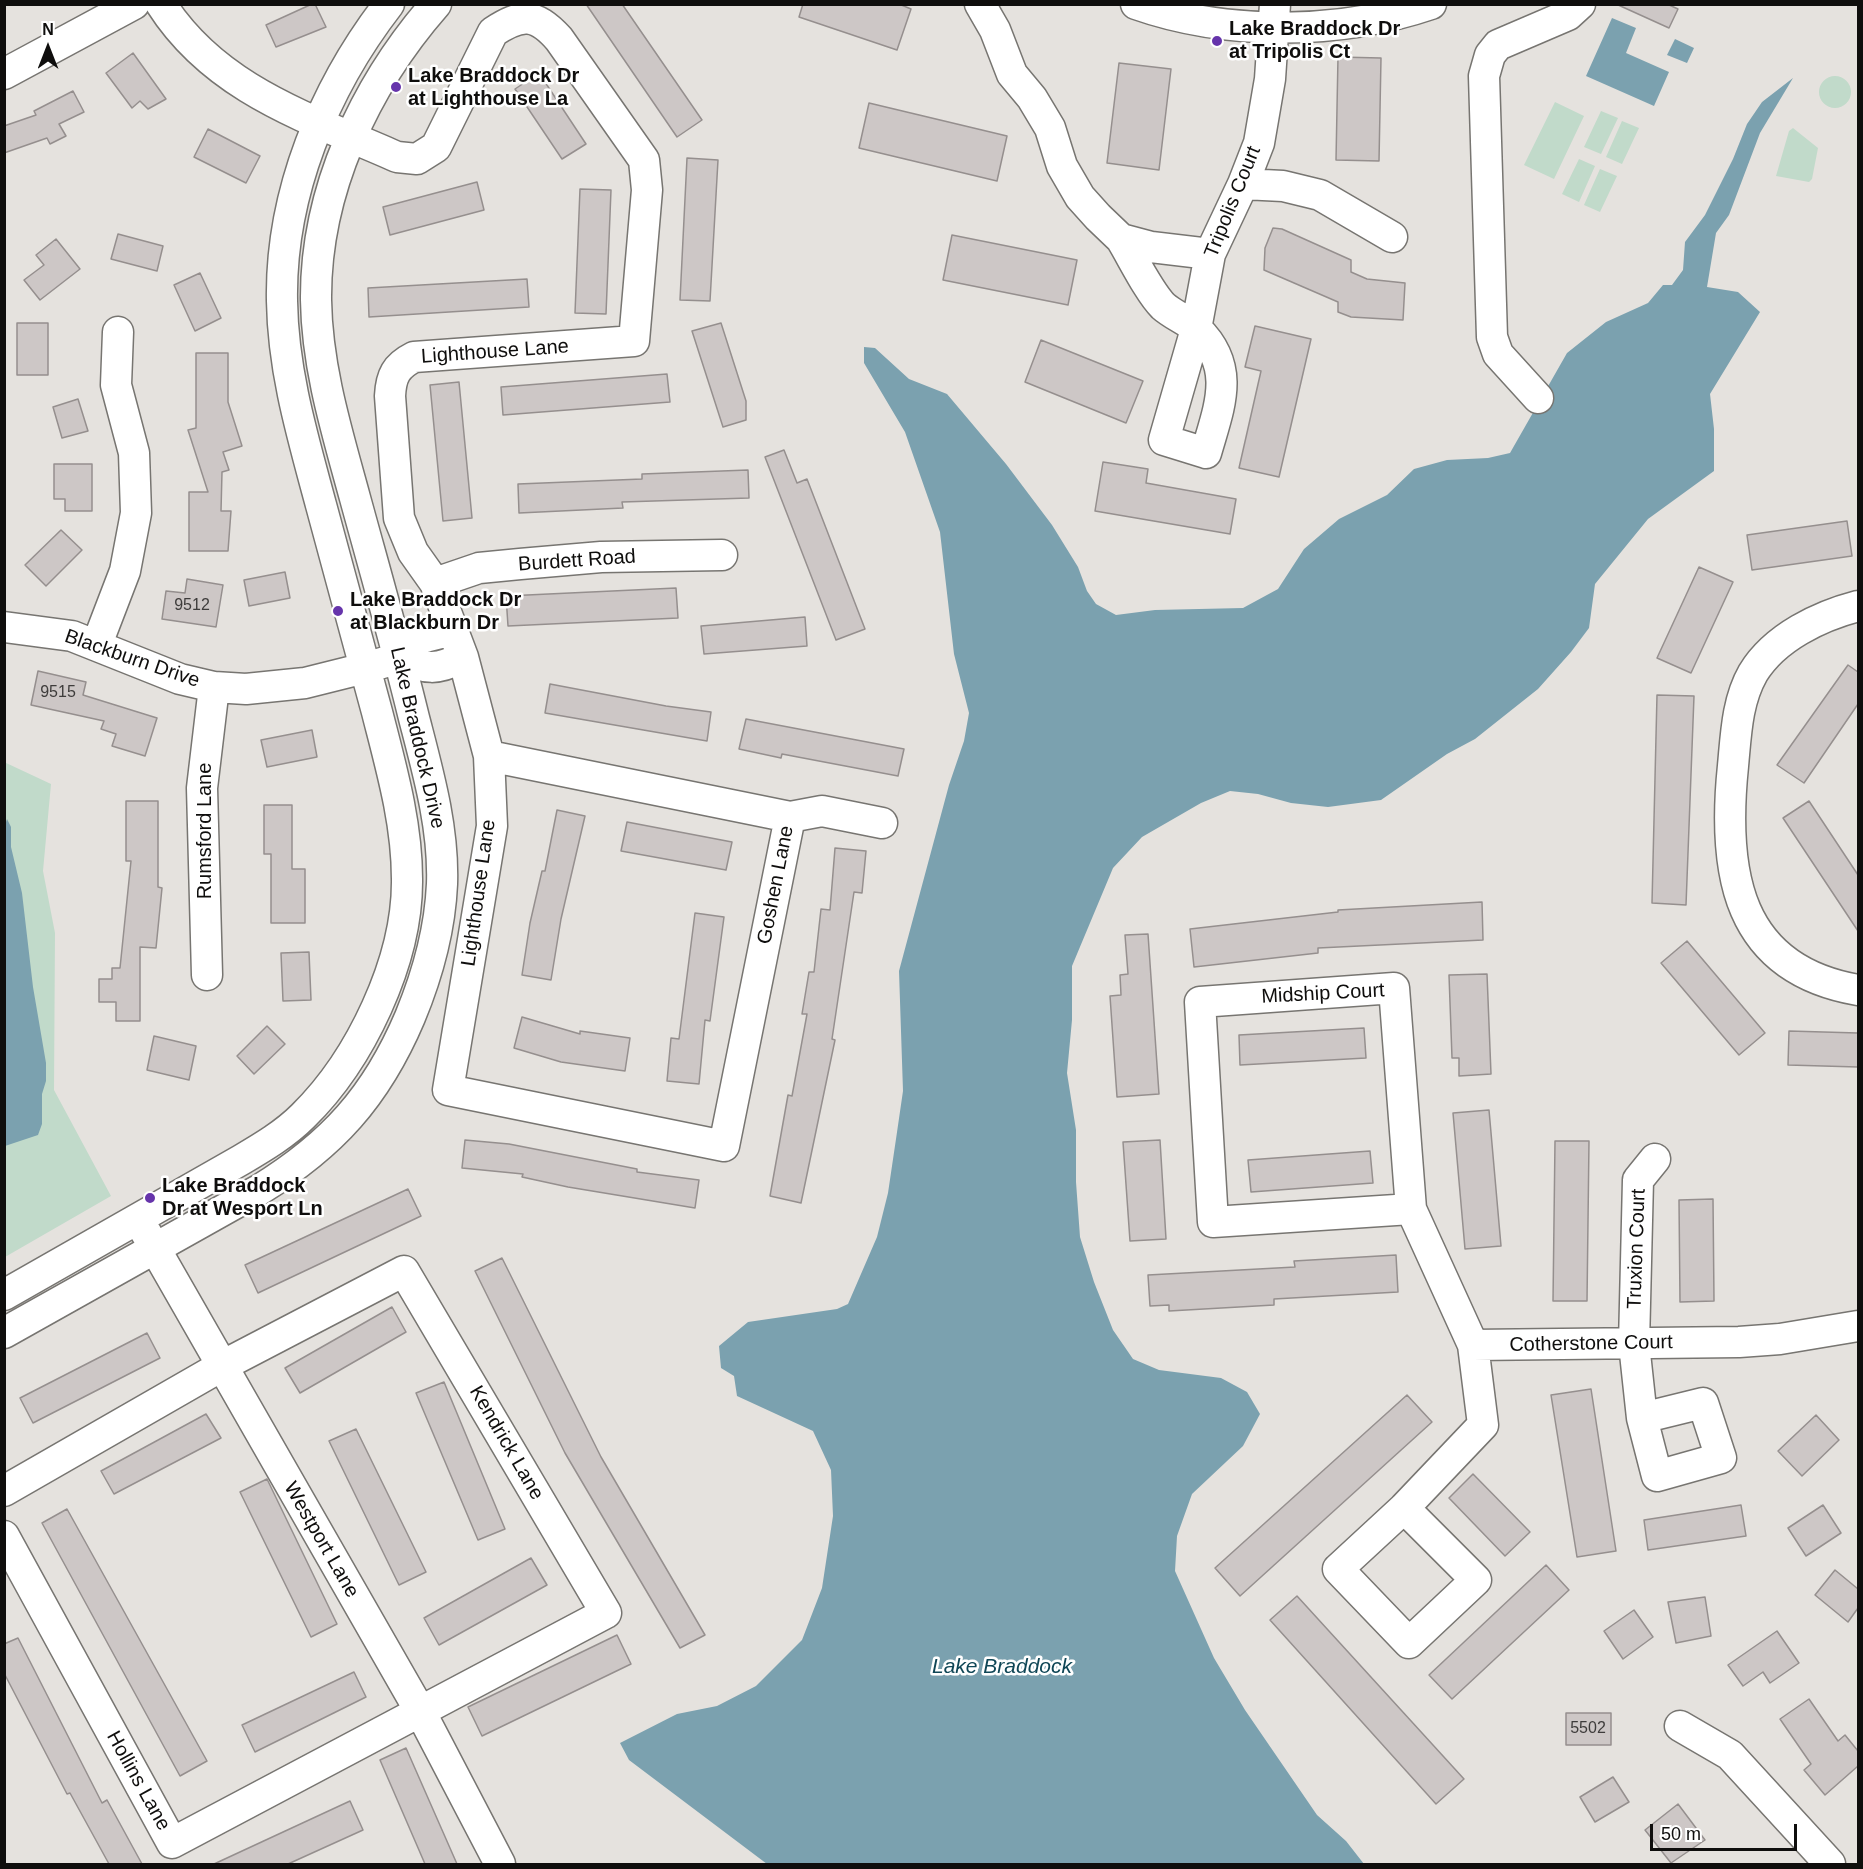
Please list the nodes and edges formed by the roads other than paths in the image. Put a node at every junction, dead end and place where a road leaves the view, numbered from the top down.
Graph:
1 (134, 4) edge
2 (161, 4) edge
3 (390, 4) edge
4 (436, 4) edge
5 (980, 4) edge
6 (1136, 4) edge
7 (1431, 4) edge
8 (1580, 4) edge
9 (1274, 15) edge
10 (4, 74) edge
11 (319, 122) junction
12 (351, 137) junction
13 (1243, 184) junction
14 (1392, 237) dead end
15 (1120, 240) junction
16 (1210, 254) junction
17 (118, 332) dead end
18 (1538, 398) dead end
19 (722, 555) dead end
20 (435, 583) junction
21 (1858, 606) edge
22 (4, 627) edge
23 (453, 630) junction
24 (97, 644) junction
25 (463, 657) junction
26 (399, 658) junction
27 (365, 668) junction
28 (214, 687) junction
29 (489, 756) junction
30 (790, 817) junction
31 (882, 823) dead end
32 (207, 975) dead end
33 (1858, 990) edge
34 (724, 1146) joint
35 (1655, 1160) dead end
36 (1411, 1209) junction
37 (138, 1218) junction
38 (154, 1248) junction
39 (4, 1295) edge
40 (1858, 1326) edge
41 (4, 1333) edge
42 (1634, 1344) junction
43 (1473, 1345) junction
44 (220, 1367) junction
45 (1642, 1418) dead end
46 (4, 1491) edge
47 (1404, 1508) junction
48 (4, 1536) edge
49 (420, 1712) junction
50 (1680, 1726) dead end
51 (500, 1864) edge
52 (1830, 1864) edge

1 - 10 street
2 - 11 street, Lighthouse Lane
3 - 11 street, Lake Braddock Drive
4 - 12 street, Lake Braddock Drive
5 - 15 street
6 - 9 street
7 - 9 street
8 - 18 street
9 - 13 street, Tripolis Court
11 - 12 street, Lighthouse Lane
11 - 27 street, Lake Braddock Drive
12 - 20 street, Lighthouse Lane
12 - 26 street, Lake Braddock Drive
13 - 14 street
13 - 16 street, Tripolis Court
15 - 16 street
15 - 16 street, Tripolis Court
17 - 24 street
19 - 20 street, Burdett Road
20 - 23 street, Lighthouse Lane
21 - 33 street
22 - 24 street, Blackburn Drive
23 - 25 street, Lighthouse Lane
23 - 26 street, Blackburn Drive
24 - 28 street, Blackburn Drive
25 - 26 street
25 - 29 street, Lighthouse Lane
26 - 27 street, Blackburn Drive
26 - 38 street, Lake Braddock Drive
27 - 28 street, Blackburn Drive
27 - 37 street, Lake Braddock Drive
28 - 32 street, Rumsford Lane
29 - 30 street, Goshen Lane
29 - 34 street, Lighthouse Lane
30 - 31 street
30 - 34 street, Goshen Lane
35 - 42 street, Truxion Court
36 - 36 street, Midship Court
36 - 43 street
37 - 38 street, Westport Lane
37 - 39 street, Lake Braddock Drive
38 - 41 street, Lake Braddock Drive
38 - 44 street, Westport Lane
40 - 42 street, Cotherstone Court
42 - 43 street, Cotherstone Court
42 - 45 street, Truxion Court
43 - 47 street
44 - 46 street
44 - 49 street, Westport Lane
44 - 49 street, Kendrick Lane
47 - 47 street
48 - 49 street, Hollins Lane
49 - 51 street, Westport Lane
50 - 52 street

